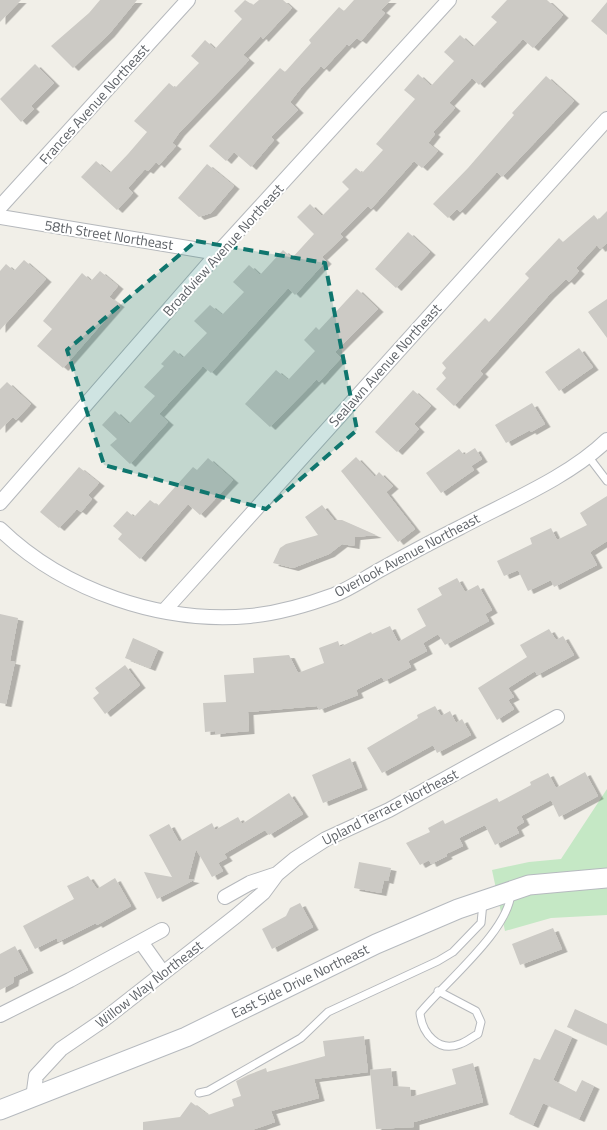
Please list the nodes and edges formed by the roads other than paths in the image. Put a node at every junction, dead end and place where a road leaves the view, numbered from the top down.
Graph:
1 (188, 0) edge
2 (449, 0) edge
3 (607, 119) edge
4 (0, 207) edge
5 (0, 217) edge
6 (218, 253) junction
7 (607, 440) edge
8 (588, 456) junction
9 (607, 481) edge
10 (0, 503) edge
11 (0, 529) edge
12 (164, 611) junction
13 (557, 717) dead end
14 (277, 874) junction
15 (607, 878) edge
16 (510, 892) junction
17 (225, 897) dead end
18 (483, 900) junction
19 (162, 930) dead end
20 (141, 942) junction
21 (163, 973) junction
22 (438, 991) junction
23 (0, 1015) edge
24 (199, 1094) dead end
25 (33, 1098) junction
26 (0, 1110) edge

1 - 4 street, Frances Avenue Northeast
2 - 6 street, Broadview Avenue Northeast
3 - 12 street, Sealawn Avenue Northeast
5 - 6 street, 58th Street Northeast
6 - 10 street, Broadview Avenue Northeast
7 - 8 street, Overlook Avenue Northeast
8 - 9 lane
8 - 12 street, Overlook Avenue Northeast
11 - 12 street, Overlook Avenue Northeast
13 - 14 street, Upland Terrace Northeast
14 - 17 street, Upland Terrace Northeast
14 - 21 street, Willow Way Northeast
15 - 16 main road, East Side Drive Northeast
16 - 18 main road, East Side Drive Northeast
16 - 22 lane
18 - 24 lane
18 - 25 main road, East Side Drive Northeast
19 - 20 street
20 - 21 street
20 - 23 street
21 - 25 street, Willow Way Northeast
22 - 22 lane
25 - 26 main road, East Side Drive Northeast

